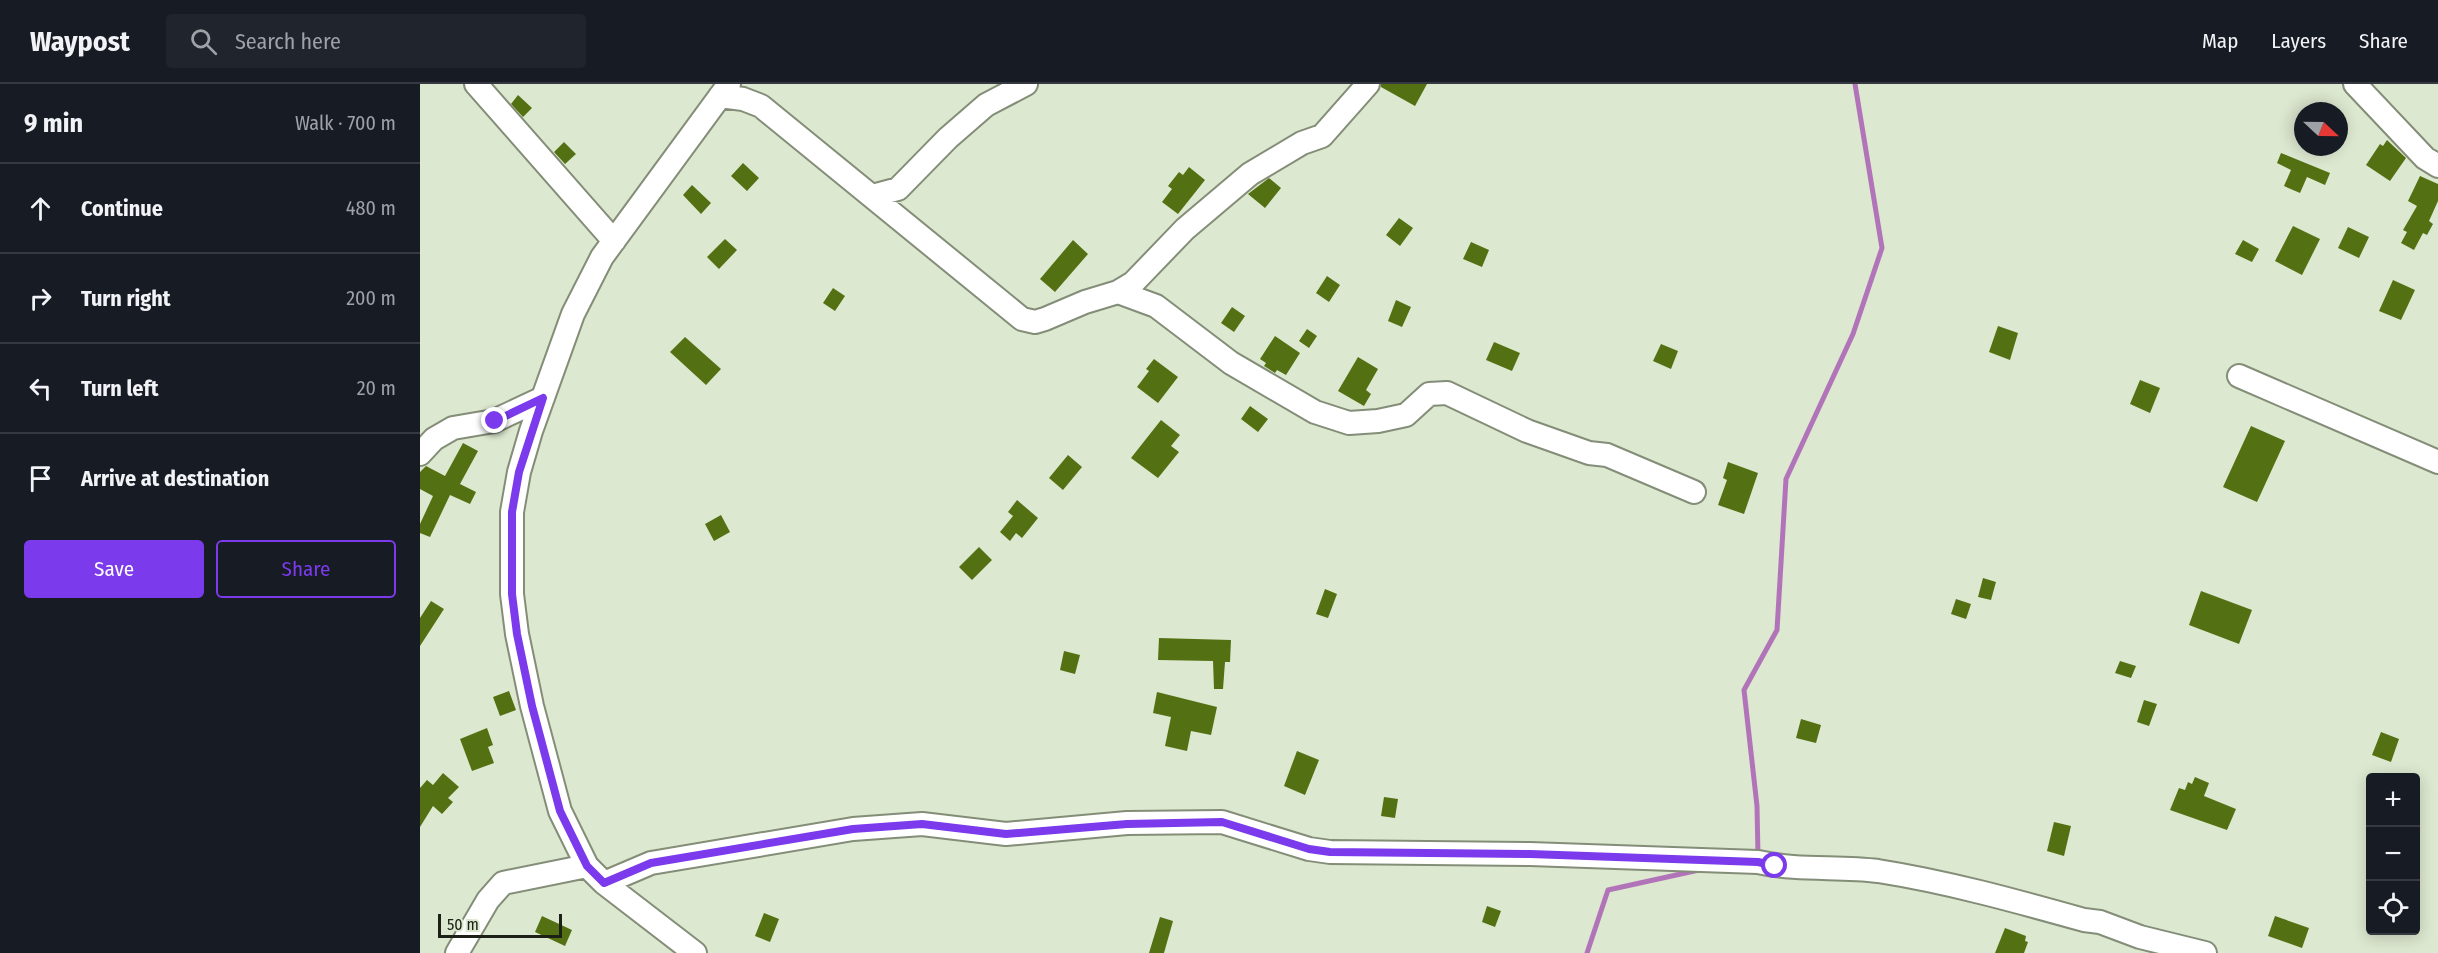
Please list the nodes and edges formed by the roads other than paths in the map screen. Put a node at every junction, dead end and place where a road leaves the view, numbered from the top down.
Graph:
1 (476, 84) edge
2 (1026, 84) edge
3 (1368, 84) edge
4 (2355, 84) edge
5 (724, 90) edge
6 (2438, 166) edge
7 (872, 196) junction
8 (614, 241) junction
9 (1118, 292) junction
10 (2239, 376) dead end
11 (543, 398) junction
12 (420, 454) edge
13 (2438, 462) edge
14 (1694, 492) dead end
15 (587, 866) junction
16 (604, 883) junction
17 (457, 953) edge
18 (695, 953) edge
19 (2205, 953) edge

1 - 8 street
2 - 7 street
3 - 9 street
4 - 6 street
5 - 7 street
5 - 8 street
7 - 9 street
8 - 11 street
9 - 14 street
10 - 13 street
11 - 12 street
11 - 15 street
15 - 16 street
15 - 17 street
16 - 18 street
16 - 19 street

